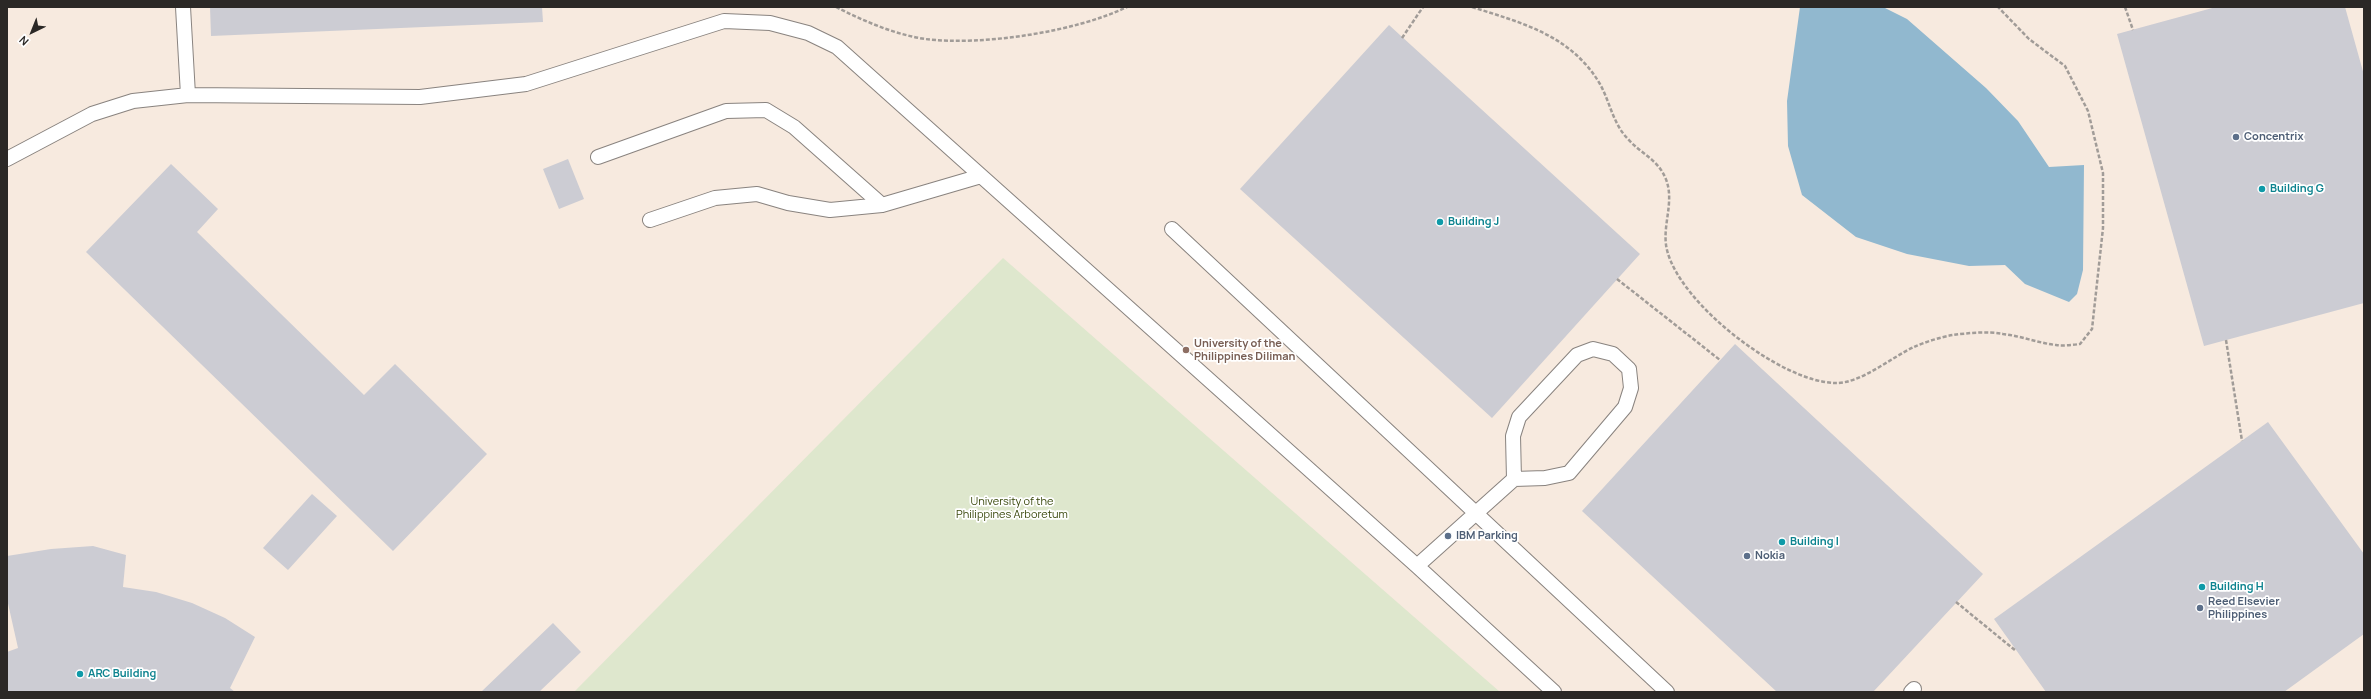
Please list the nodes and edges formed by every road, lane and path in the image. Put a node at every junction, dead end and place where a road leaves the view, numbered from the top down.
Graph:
1 (183, 7) edge
2 (836, 7) edge
3 (1127, 7) edge
4 (1423, 7) edge
5 (1472, 7) edge
6 (1998, 7) edge
7 (2125, 7) edge
8 (2133, 30) dead end
9 (1402, 38) dead end
10 (188, 95) junction
11 (598, 157) dead end
12 (7, 159) edge
13 (981, 176) junction
14 (882, 205) junction
15 (650, 220) dead end
16 (1172, 229) dead end
17 (1618, 280) dead end
18 (2226, 340) dead end
19 (1720, 360) dead end
20 (2242, 441) dead end
21 (1514, 479) junction
22 (1476, 513) junction
23 (1417, 566) junction
24 (1956, 602) dead end
25 (2016, 651) dead end
26 (1554, 692) edge
27 (1667, 692) edge

1 - 10 lane
2 - 3 path
4 - 9 path
5 - 6 path
7 - 8 path
10 - 12 lane
10 - 13 lane
11 - 14 lane
13 - 14 lane
13 - 23 lane
14 - 15 lane
16 - 22 lane
17 - 19 path
18 - 20 path
21 - 21 lane
21 - 22 lane
22 - 23 lane
22 - 27 lane
23 - 26 lane
24 - 25 path

